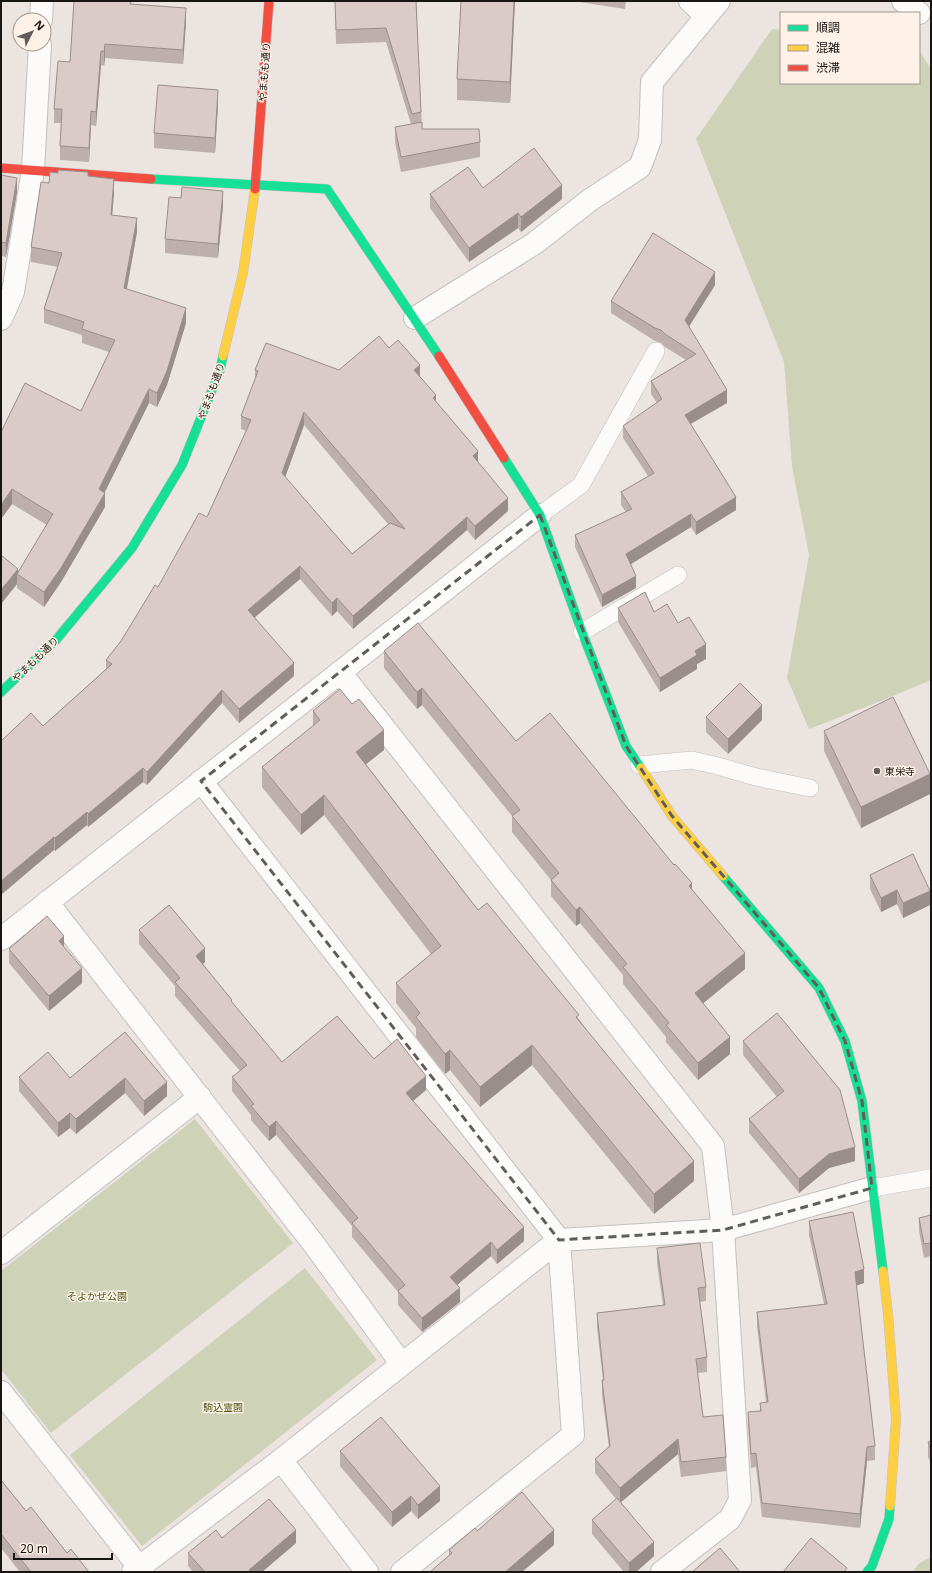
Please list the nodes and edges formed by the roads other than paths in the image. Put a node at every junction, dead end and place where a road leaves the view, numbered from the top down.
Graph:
1 (42, 1) edge
2 (269, 1) edge
3 (903, 1) edge
4 (705, 6) edge
5 (41, 12) edge
6 (918, 12) edge
7 (920, 14) edge
8 (931, 21) edge
9 (40, 52) edge
10 (1, 168) edge
11 (33, 170) junction
12 (256, 186) junction
13 (414, 318) junction
14 (1, 319) edge
15 (656, 351) dead end
16 (540, 515) junction
17 (678, 575) dead end
18 (582, 632) junction
19 (340, 672) junction
20 (1, 692) edge
21 (638, 765) junction
22 (202, 781) junction
23 (810, 788) dead end
24 (47, 902) junction
25 (1, 939) edge
26 (200, 1098) junction
27 (931, 1178) edge
28 (872, 1188) junction
29 (724, 1230) junction
30 (559, 1240) junction
31 (1, 1253) edge
32 (401, 1363) junction
33 (1, 1392) edge
34 (281, 1460) junction
35 (138, 1570) edge
36 (367, 1572) edge
37 (402, 1572) edge
38 (662, 1572) edge
39 (867, 1572) edge

1 - 5 street
2 - 12 street, やまもも通り
3 - 6 street
4 - 13 street
7 - 8 street
9 - 11 street
10 - 11 street
11 - 12 street
11 - 14 street
12 - 13 street
12 - 20 street, やまもも通り
13 - 16 street
15 - 16 lane
16 - 18 street
16 - 19 street
17 - 18 lane
18 - 21 street
19 - 22 street
19 - 29 street
21 - 23 lane
21 - 28 street
22 - 24 street
22 - 30 street
24 - 25 street
24 - 26 street
26 - 31 street
26 - 32 street
27 - 28 lane
28 - 29 street
28 - 39 street
29 - 30 street
29 - 38 street
30 - 32 street
30 - 37 street
32 - 34 street
33 - 35 street
34 - 35 street
34 - 36 street

